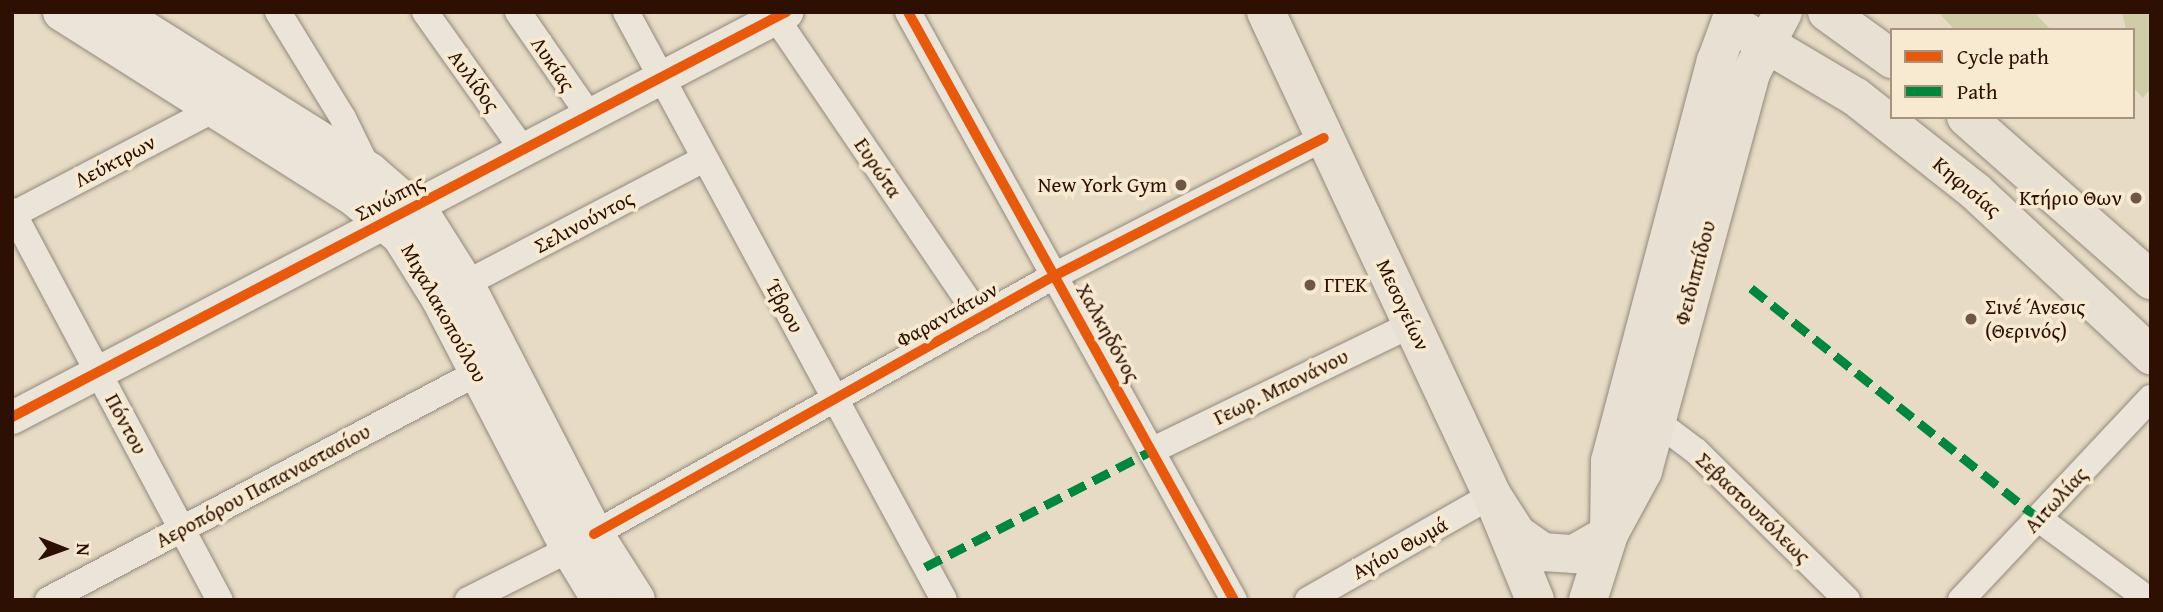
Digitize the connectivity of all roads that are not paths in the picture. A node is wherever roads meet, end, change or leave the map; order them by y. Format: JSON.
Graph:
{"nodes":[{"id":1,"x":62,"y":12,"type":"edge"},
{"id":2,"x":278,"y":12,"type":"edge"},
{"id":3,"x":425,"y":12,"type":"edge"},
{"id":4,"x":518,"y":12,"type":"edge"},
{"id":5,"x":626,"y":12,"type":"edge"},
{"id":6,"x":908,"y":12,"type":"edge"},
{"id":7,"x":1266,"y":12,"type":"edge"},
{"id":8,"x":1827,"y":12,"type":"edge"},
{"id":9,"x":781,"y":15,"type":"edge"},
{"id":10,"x":134,"y":16,"type":"edge"},
{"id":11,"x":1725,"y":16,"type":"edge"},
{"id":12,"x":1774,"y":27,"type":"edge"},
{"id":13,"x":1890,"y":58,"type":"edge"},
{"id":14,"x":660,"y":78,"type":"junction"},
{"id":15,"x":215,"y":108,"type":"junction"},
{"id":16,"x":589,"y":115,"type":"junction"},
{"id":17,"x":1968,"y":119,"type":"edge"},
{"id":18,"x":1324,"y":138,"type":"junction"},
{"id":19,"x":523,"y":150,"type":"junction"},
{"id":20,"x":702,"y":160,"type":"junction"},
{"id":21,"x":370,"y":172,"type":"junction"},
{"id":22,"x":13,"y":212,"type":"edge"},
{"id":23,"x":400,"y":214,"type":"junction"},
{"id":24,"x":1054,"y":276,"type":"junction"},
{"id":25,"x":2151,"y":280,"type":"edge"},
{"id":26,"x":465,"y":284,"type":"junction"},
{"id":27,"x":980,"y":318,"type":"junction"},
{"id":28,"x":1412,"y":324,"type":"junction"},
{"id":29,"x":2151,"y":355,"type":"edge"},
{"id":30,"x":98,"y":372,"type":"junction"},
{"id":31,"x":478,"y":372,"type":"junction"},
{"id":32,"x":2151,"y":398,"type":"edge"},
{"id":33,"x":837,"y":399,"type":"junction"},
{"id":34,"x":12,"y":417,"type":"edge"},
{"id":35,"x":1656,"y":421,"type":"junction"},
{"id":36,"x":1151,"y":451,"type":"junction"},
{"id":37,"x":1492,"y":495,"type":"junction"},
{"id":38,"x":2039,"y":519,"type":"junction"},
{"id":39,"x":182,"y":528,"type":"junction"},
{"id":40,"x":1609,"y":534,"type":"junction"},
{"id":41,"x":582,"y":541,"type":"junction"},
{"id":42,"x":1595,"y":593,"type":"edge"},
{"id":43,"x":48,"y":600,"type":"edge"},
{"id":44,"x":220,"y":600,"type":"edge"},
{"id":45,"x":468,"y":600,"type":"edge"},
{"id":46,"x":601,"y":600,"type":"edge"},
{"id":47,"x":636,"y":600,"type":"edge"},
{"id":48,"x":944,"y":600,"type":"edge"},
{"id":49,"x":1234,"y":600,"type":"edge"},
{"id":50,"x":1308,"y":600,"type":"edge"},
{"id":51,"x":1535,"y":600,"type":"edge"},
{"id":52,"x":1847,"y":600,"type":"edge"},
{"id":53,"x":1961,"y":600,"type":"edge"},
{"id":54,"x":2149,"y":600,"type":"edge"}],
"edges":[{"from":1,"to":15,"type":"main road","name":"Μιχαλακοπούλου"},
{"from":2,"to":21,"type":"street"},
{"from":3,"to":19,"type":"street","name":"Αυλίδος"},
{"from":4,"to":16,"type":"street","name":"Λυκίας"},
{"from":5,"to":14,"type":"street","name":"Έβρου"},
{"from":6,"to":24,"type":"street","name":"Χαλκηδόνος"},
{"from":7,"to":18,"type":"main road","name":"Μεσογείων"},
{"from":8,"to":13,"type":"main road"},
{"from":9,"to":14,"type":"street","name":"Σινώπης"},
{"from":9,"to":27,"type":"street","name":"Ευρώτα"},
{"from":10,"to":21,"type":"main road","name":"Μιχαλακοπούλου"},
{"from":11,"to":12,"type":"main road","name":"Κηφισίας"},
{"from":11,"to":40,"type":"main road","name":"Φειδιππίδου"},
{"from":12,"to":29,"type":"main road","name":"Κηφισίας"},
{"from":12,"to":35,"type":"main road","name":"Φειδιππίδου"},
{"from":14,"to":16,"type":"street","name":"Σινώπης"},
{"from":14,"to":20,"type":"street","name":"Έβρου"},
{"from":15,"to":22,"type":"street","name":"Λεύκτρων"},
{"from":15,"to":23,"type":"main road","name":"Μιχαλακοπούλου"},
{"from":16,"to":19,"type":"street","name":"Σινώπης"},
{"from":17,"to":25,"type":"main road"},
{"from":18,"to":24,"type":"street","name":"Φαραντάτων"},
{"from":18,"to":28,"type":"main road","name":"Μεσογείων"},
{"from":19,"to":23,"type":"street","name":"Σινώπης"},
{"from":20,"to":26,"type":"street","name":"Σελινούντος"},
{"from":20,"to":33,"type":"street","name":"Έβρου"},
{"from":21,"to":23,"type":"main road","name":"Μιχαλακοπούλου"},
{"from":22,"to":30,"type":"street","name":"Πόντου"},
{"from":23,"to":26,"type":"main road","name":"Μιχαλακοπούλου"},
{"from":23,"to":30,"type":"street","name":"Σινώπης"},
{"from":23,"to":31,"type":"main road","name":"Μιχαλακοπούλου"},
{"from":24,"to":27,"type":"street","name":"Φαραντάτων"},
{"from":24,"to":36,"type":"street","name":"Χαλκηδόνος"},
{"from":26,"to":41,"type":"main road","name":"Μιχαλακοπούλου"},
{"from":27,"to":33,"type":"street","name":"Φαραντάτων"},
{"from":28,"to":36,"type":"street","name":"Γεωρ. Μπονάνου"},
{"from":28,"to":37,"type":"main road","name":"Μεσογείων"},
{"from":30,"to":34,"type":"street","name":"Σινώπης"},
{"from":30,"to":39,"type":"street","name":"Πόντου"},
{"from":31,"to":39,"type":"street","name":"Αεροπόρου Παπαναστασίου"},
{"from":31,"to":41,"type":"main road","name":"Μιχαλακοπούλου"},
{"from":32,"to":38,"type":"street","name":"Αιτωλίας"},
{"from":33,"to":41,"type":"street","name":"Φαραντάτων"},
{"from":33,"to":48,"type":"street","name":"Έβρου"},
{"from":35,"to":40,"type":"main road","name":"Φειδιππίδου"},
{"from":35,"to":52,"type":"street","name":"Σεβαστουπόλεως"},
{"from":36,"to":49,"type":"street","name":"Χαλκηδόνος"},
{"from":37,"to":40,"type":"main road"},
{"from":37,"to":50,"type":"street","name":"Αγίου Θωμά"},
{"from":37,"to":51,"type":"main road","name":"Μεσογείων"},
{"from":38,"to":53,"type":"street","name":"Αιτωλίας"},
{"from":38,"to":54,"type":"street"},
{"from":39,"to":43,"type":"street","name":"Αεροπόρου Παπαναστασίου"},
{"from":39,"to":44,"type":"street","name":"Πόντου"},
{"from":40,"to":42,"type":"main road","name":"Φειδιππίδου"},
{"from":41,"to":45,"type":"street","name":"Φαραντάτων"},
{"from":41,"to":46,"type":"main road","name":"Μιχαλακοπούλου"},
{"from":41,"to":47,"type":"main road","name":"Μιχαλακοπούλου"}]}
